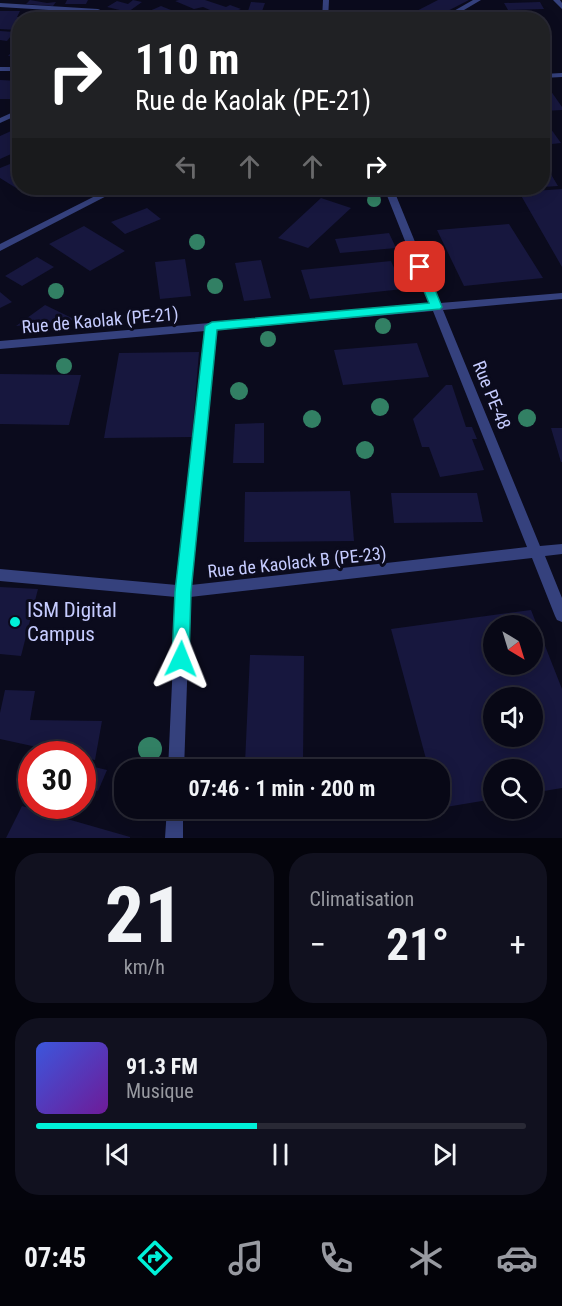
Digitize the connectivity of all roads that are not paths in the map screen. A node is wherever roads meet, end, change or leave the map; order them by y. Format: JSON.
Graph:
{"nodes":[{"id":1,"x":478,"y":0,"type":"edge"},
{"id":2,"x":556,"y":0,"type":"edge"},
{"id":3,"x":0,"y":5,"type":"edge"},
{"id":4,"x":562,"y":7,"type":"edge"},
{"id":5,"x":101,"y":12,"type":"edge"},
{"id":6,"x":456,"y":12,"type":"edge"},
{"id":7,"x":103,"y":195,"type":"edge"},
{"id":8,"x":391,"y":195,"type":"edge"},
{"id":9,"x":0,"y":248,"type":"edge"},
{"id":10,"x":562,"y":296,"type":"edge"},
{"id":11,"x":436,"y":307,"type":"junction"},
{"id":12,"x":212,"y":326,"type":"junction"},
{"id":13,"x":0,"y":345,"type":"edge"},
{"id":14,"x":562,"y":549,"type":"edge"},
{"id":15,"x":537,"y":554,"type":"junction"},
{"id":16,"x":0,"y":575,"type":"edge"},
{"id":17,"x":183,"y":592,"type":"junction"},
{"id":18,"x":562,"y":616,"type":"edge"},
{"id":19,"x":176,"y":759,"type":"edge"},
{"id":20,"x":175,"y":819,"type":"edge"},
{"id":21,"x":174,"y":838,"type":"edge"}],
"edges":[{"from":1,"to":6,"type":"street"},
{"from":2,"to":4,"type":"street"},
{"from":3,"to":5,"type":"street"},
{"from":7,"to":9,"type":"street"},
{"from":8,"to":11,"type":"street","name":"Rue PE-48"},
{"from":10,"to":11,"type":"street","name":"Rue de Kaolak (PE-21)"},
{"from":11,"to":12,"type":"street","name":"Rue de Kaolak (PE-21)"},
{"from":11,"to":15,"type":"street","name":"Rue PE-48"},
{"from":12,"to":13,"type":"street","name":"Rue de Kaolak (PE-21)"},
{"from":12,"to":17,"type":"street"},
{"from":14,"to":15,"type":"street","name":"Rue de Kaolack B (PE-23)"},
{"from":15,"to":17,"type":"street","name":"Rue de Kaolack B (PE-23)"},
{"from":15,"to":18,"type":"street","name":"Rue PE-48"},
{"from":16,"to":17,"type":"street","name":"Rue de Kaolack B (PE-23)"},
{"from":17,"to":19,"type":"street"},
{"from":20,"to":21,"type":"street"}]}
